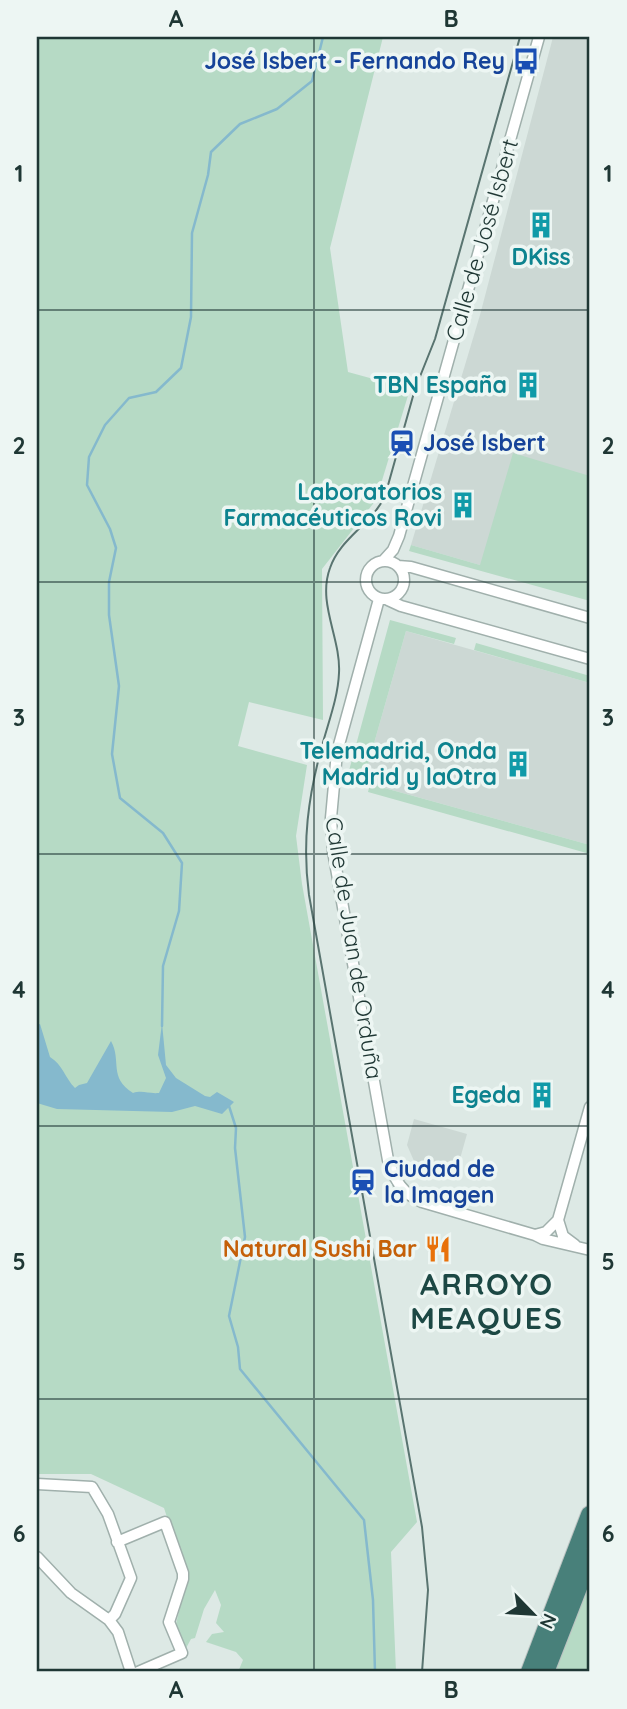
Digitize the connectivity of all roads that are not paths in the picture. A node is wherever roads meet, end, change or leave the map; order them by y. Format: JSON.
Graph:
{"nodes":[{"id":1,"x":539,"y":37,"type":"edge"},
{"id":2,"x":383,"y":561,"type":"junction"},
{"id":3,"x":398,"y":566,"type":"junction"},
{"id":4,"x":383,"y":599,"type":"junction"},
{"id":5,"x":590,"y":618,"type":"edge"},
{"id":6,"x":590,"y":659,"type":"edge"},
{"id":7,"x":590,"y":1107,"type":"edge"},
{"id":8,"x":558,"y":1220,"type":"junction"},
{"id":9,"x":535,"y":1235,"type":"junction"},
{"id":10,"x":575,"y":1245,"type":"junction"},
{"id":11,"x":590,"y":1250,"type":"edge"},
{"id":12,"x":37,"y":1484,"type":"edge"},
{"id":13,"x":590,"y":1516,"type":"edge"},
{"id":14,"x":117,"y":1542,"type":"junction"},
{"id":15,"x":37,"y":1557,"type":"edge"},
{"id":16,"x":590,"y":1557,"type":"edge"},
{"id":17,"x":109,"y":1620,"type":"junction"},
{"id":18,"x":131,"y":1672,"type":"edge"},
{"id":19,"x":138,"y":1672,"type":"edge"},
{"id":20,"x":530,"y":1672,"type":"edge"},
{"id":21,"x":545,"y":1672,"type":"edge"}],
"edges":[{"from":1,"to":2,"type":"street","name":"Calle de José Isbert"},
{"from":2,"to":3,"type":"street"},
{"from":2,"to":4,"type":"street"},
{"from":3,"to":4,"type":"street"},
{"from":3,"to":5,"type":"street"},
{"from":4,"to":6,"type":"street"},
{"from":4,"to":9,"type":"street","name":"Calle de Juan de Orduña"},
{"from":7,"to":8,"type":"street"},
{"from":8,"to":9,"type":"street"},
{"from":8,"to":10,"type":"street"},
{"from":9,"to":10,"type":"street"},
{"from":10,"to":11,"type":"street"},
{"from":12,"to":14,"type":"street"},
{"from":13,"to":20,"type":"highway"},
{"from":14,"to":17,"type":"street"},
{"from":14,"to":19,"type":"street"},
{"from":15,"to":17,"type":"street"},
{"from":16,"to":21,"type":"highway"},
{"from":17,"to":18,"type":"street"}]}
